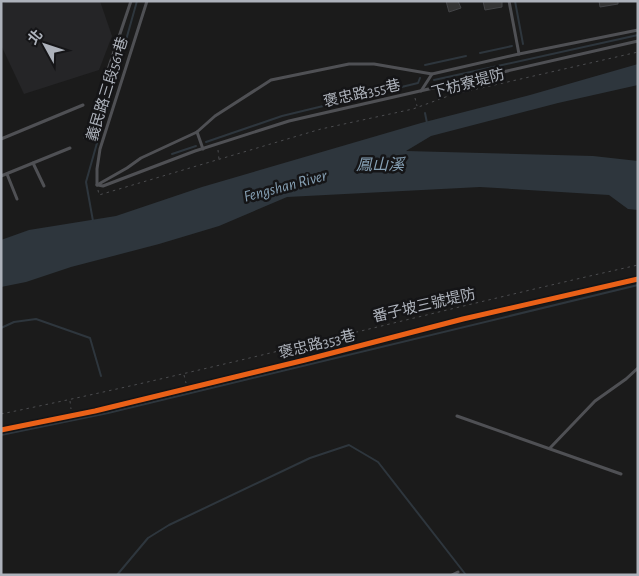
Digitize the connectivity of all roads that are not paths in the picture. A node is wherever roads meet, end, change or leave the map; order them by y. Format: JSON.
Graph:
{"nodes":[{"id":1,"x":131,"y":1,"type":"edge"},
{"id":2,"x":147,"y":1,"type":"edge"},
{"id":3,"x":509,"y":1,"type":"edge"},
{"id":4,"x":638,"y":30,"type":"edge"},
{"id":5,"x":638,"y":41,"type":"edge"},
{"id":6,"x":519,"y":54,"type":"junction"},
{"id":7,"x":432,"y":74,"type":"junction"},
{"id":8,"x":420,"y":91,"type":"junction"},
{"id":9,"x":83,"y":105,"type":"dead end"},
{"id":10,"x":197,"y":132,"type":"junction"},
{"id":11,"x":85,"y":138,"type":"dead end"},
{"id":12,"x":1,"y":139,"type":"edge"},
{"id":13,"x":70,"y":148,"type":"dead end"},
{"id":14,"x":203,"y":149,"type":"junction"},
{"id":15,"x":34,"y":163,"type":"junction"},
{"id":16,"x":7,"y":174,"type":"junction"},
{"id":17,"x":1,"y":176,"type":"edge"},
{"id":18,"x":97,"y":184,"type":"junction"},
{"id":19,"x":44,"y":186,"type":"dead end"},
{"id":20,"x":17,"y":199,"type":"dead end"},
{"id":21,"x":638,"y":280,"type":"edge"},
{"id":22,"x":638,"y":368,"type":"edge"},
{"id":23,"x":457,"y":416,"type":"dead end"},
{"id":24,"x":1,"y":430,"type":"edge"},
{"id":25,"x":550,"y":448,"type":"junction"},
{"id":26,"x":622,"y":474,"type":"dead end"},
{"id":27,"x":458,"y":572,"type":"dead end"},
{"id":28,"x":452,"y":575,"type":"edge"}],
"edges":[{"from":1,"to":11,"type":"lane","name":"義民路三段561巷"},
{"from":2,"to":18,"type":"lane","name":"義民路三段561巷"},
{"from":3,"to":6,"type":"lane"},
{"from":4,"to":6,"type":"lane"},
{"from":5,"to":8,"type":"lane","name":"褒忠路355巷"},
{"from":6,"to":7,"type":"lane"},
{"from":7,"to":8,"type":"lane"},
{"from":7,"to":10,"type":"lane"},
{"from":8,"to":14,"type":"lane","name":"褒忠路355巷"},
{"from":9,"to":12,"type":"lane"},
{"from":10,"to":14,"type":"lane"},
{"from":10,"to":18,"type":"lane"},
{"from":13,"to":15,"type":"lane"},
{"from":14,"to":18,"type":"lane","name":"褒忠路355巷"},
{"from":15,"to":16,"type":"lane"},
{"from":15,"to":19,"type":"lane"},
{"from":16,"to":17,"type":"lane"},
{"from":16,"to":20,"type":"lane"},
{"from":21,"to":24,"type":"street","name":"褒忠路353巷"},
{"from":22,"to":25,"type":"lane"},
{"from":23,"to":25,"type":"lane"},
{"from":25,"to":26,"type":"lane"},
{"from":27,"to":28,"type":"lane"}]}
